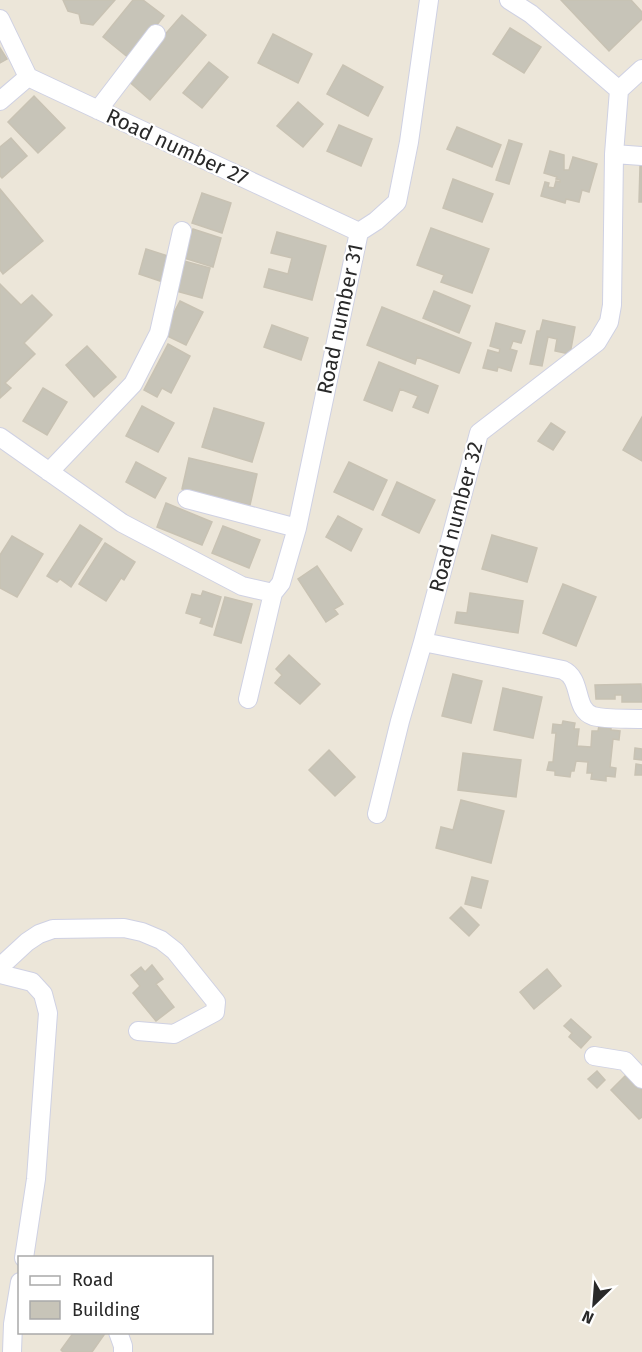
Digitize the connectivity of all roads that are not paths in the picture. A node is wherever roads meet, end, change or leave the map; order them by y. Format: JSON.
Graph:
{"nodes":[{"id":1,"x":429,"y":0,"type":"edge"},
{"id":2,"x":509,"y":0,"type":"edge"},
{"id":3,"x":0,"y":20,"type":"edge"},
{"id":4,"x":156,"y":34,"type":"dead end"},
{"id":5,"x":642,"y":69,"type":"edge"},
{"id":6,"x":28,"y":77,"type":"junction"},
{"id":7,"x":619,"y":90,"type":"junction"},
{"id":8,"x":0,"y":101,"type":"edge"},
{"id":9,"x":98,"y":110,"type":"junction"},
{"id":10,"x":614,"y":154,"type":"junction"},
{"id":11,"x":642,"y":156,"type":"edge"},
{"id":12,"x":182,"y":231,"type":"dead end"},
{"id":13,"x":359,"y":232,"type":"junction"},
{"id":14,"x":0,"y":437,"type":"edge"},
{"id":15,"x":48,"y":472,"type":"junction"},
{"id":16,"x":187,"y":499,"type":"dead end"},
{"id":17,"x":297,"y":528,"type":"junction"},
{"id":18,"x":277,"y":588,"type":"junction"},
{"id":19,"x":423,"y":642,"type":"junction"},
{"id":20,"x":248,"y":699,"type":"dead end"},
{"id":21,"x":642,"y":718,"type":"edge"},
{"id":22,"x":377,"y":814,"type":"dead end"},
{"id":23,"x":0,"y":967,"type":"edge"},
{"id":24,"x":0,"y":974,"type":"edge"},
{"id":25,"x":138,"y":1031,"type":"dead end"},
{"id":26,"x":594,"y":1056,"type":"dead end"},
{"id":27,"x":642,"y":1079,"type":"edge"},
{"id":28,"x":24,"y":1256,"type":"edge"},
{"id":29,"x":18,"y":1294,"type":"edge"},
{"id":30,"x":119,"y":1334,"type":"edge"},
{"id":31,"x":12,"y":1352,"type":"edge"},
{"id":32,"x":123,"y":1352,"type":"edge"}],
"edges":[{"from":1,"to":13,"type":"street","name":"Road number 31"},
{"from":2,"to":7,"type":"street"},
{"from":3,"to":6,"type":"street"},
{"from":4,"to":9,"type":"street"},
{"from":5,"to":7,"type":"street"},
{"from":6,"to":8,"type":"street"},
{"from":6,"to":9,"type":"street","name":"Road number 27"},
{"from":7,"to":10,"type":"street","name":"Road number 32"},
{"from":9,"to":13,"type":"street","name":"Road number 27"},
{"from":10,"to":11,"type":"street"},
{"from":10,"to":19,"type":"street","name":"Road number 32"},
{"from":12,"to":15,"type":"street"},
{"from":13,"to":17,"type":"street","name":"Road number 31"},
{"from":14,"to":15,"type":"street"},
{"from":15,"to":18,"type":"street"},
{"from":16,"to":17,"type":"street"},
{"from":17,"to":18,"type":"street","name":"Road number 31"},
{"from":18,"to":20,"type":"street","name":"Road number 31"},
{"from":19,"to":21,"type":"street"},
{"from":19,"to":22,"type":"street","name":"Road number 32"},
{"from":23,"to":25,"type":"street"},
{"from":24,"to":28,"type":"street"},
{"from":26,"to":27,"type":"street"},
{"from":29,"to":31,"type":"street"},
{"from":30,"to":32,"type":"street"}]}
